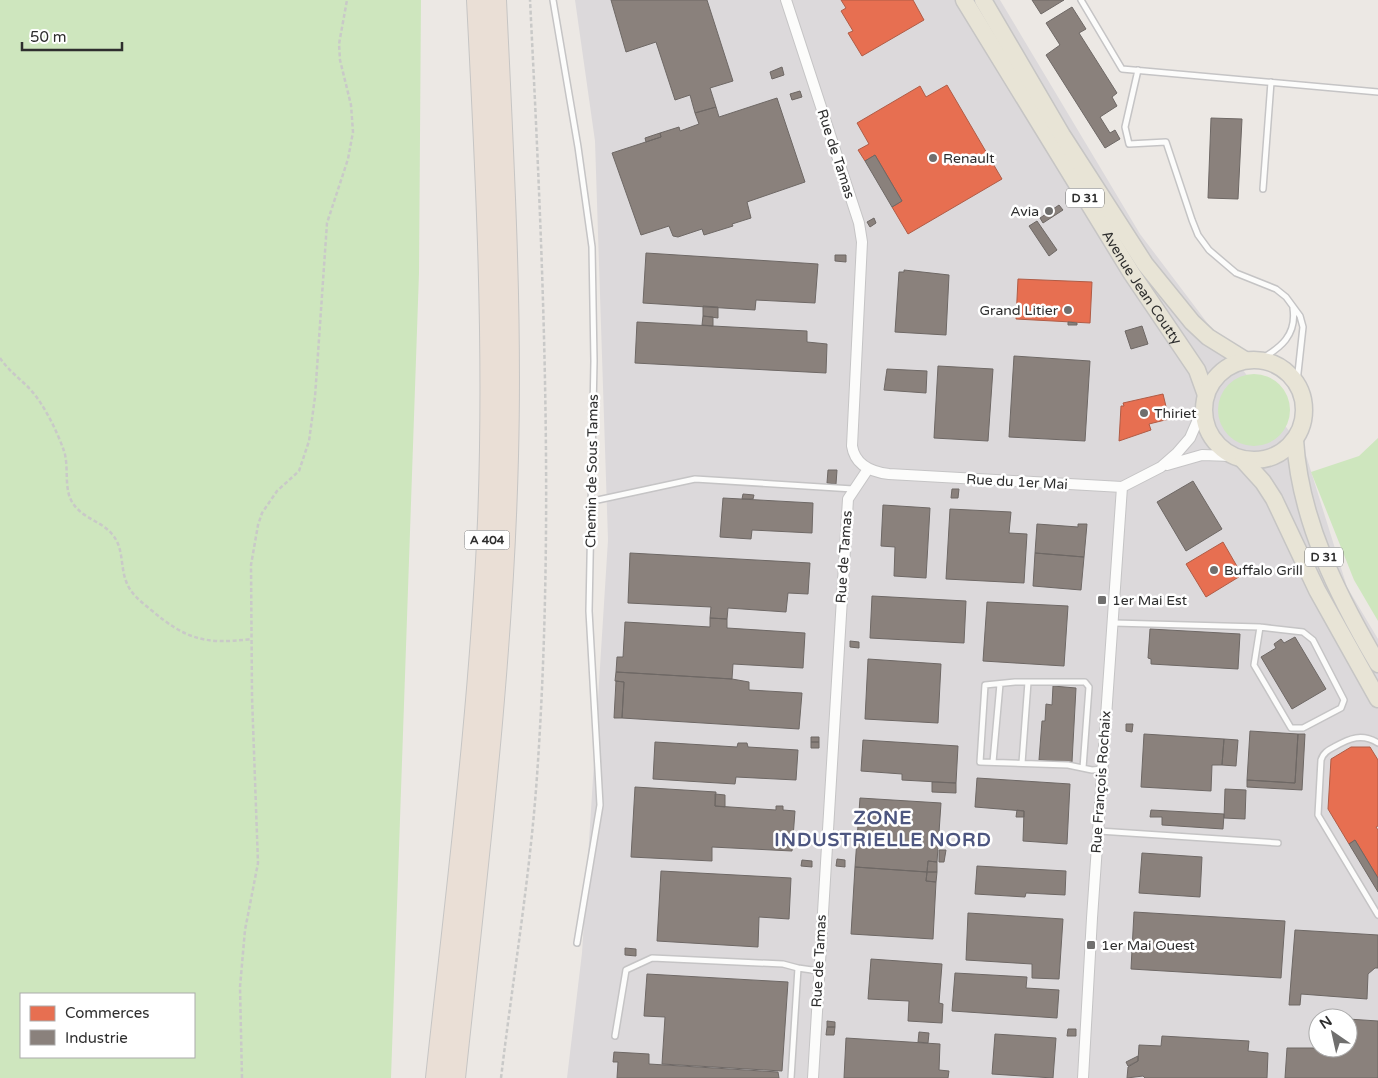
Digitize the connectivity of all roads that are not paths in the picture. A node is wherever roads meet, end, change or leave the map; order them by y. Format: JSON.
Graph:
{"nodes":[{"id":1,"x":477,"y":0,"type":"edge"},
{"id":2,"x":496,"y":0,"type":"edge"},
{"id":3,"x":553,"y":0,"type":"edge"},
{"id":4,"x":786,"y":0,"type":"edge"},
{"id":5,"x":964,"y":0,"type":"edge"},
{"id":6,"x":983,"y":0,"type":"edge"},
{"id":7,"x":1081,"y":0,"type":"edge"},
{"id":8,"x":1138,"y":70,"type":"junction"},
{"id":9,"x":1271,"y":82,"type":"junction"},
{"id":10,"x":1378,"y":92,"type":"edge"},
{"id":11,"x":1263,"y":189,"type":"dead end"},
{"id":12,"x":1293,"y":305,"type":"junction"},
{"id":13,"x":1252,"y":360,"type":"junction"},
{"id":14,"x":1297,"y":382,"type":"junction"},
{"id":15,"x":1205,"y":402,"type":"junction"},
{"id":16,"x":1295,"y":440,"type":"junction"},
{"id":17,"x":1238,"y":458,"type":"junction"},
{"id":18,"x":1161,"y":467,"type":"junction"},
{"id":19,"x":868,"y":470,"type":"junction"},
{"id":20,"x":1122,"y":487,"type":"junction"},
{"id":21,"x":853,"y":489,"type":"junction"},
{"id":22,"x":592,"y":501,"type":"junction"},
{"id":23,"x":1114,"y":623,"type":"junction"},
{"id":24,"x":1260,"y":627,"type":"junction"},
{"id":25,"x":1378,"y":664,"type":"edge"},
{"id":26,"x":1028,"y":682,"type":"junction"},
{"id":27,"x":1000,"y":684,"type":"junction"},
{"id":28,"x":1378,"y":699,"type":"edge"},
{"id":29,"x":1378,"y":743,"type":"edge"},
{"id":30,"x":993,"y":762,"type":"junction"},
{"id":31,"x":1022,"y":763,"type":"junction"},
{"id":32,"x":1083,"y":768,"type":"junction"},
{"id":33,"x":1102,"y":769,"type":"junction"},
{"id":34,"x":1098,"y":831,"type":"junction"},
{"id":35,"x":1278,"y":843,"type":"dead end"},
{"id":36,"x":1378,"y":915,"type":"edge"},
{"id":37,"x":577,"y":943,"type":"dead end"},
{"id":38,"x":798,"y":968,"type":"junction"},
{"id":39,"x":819,"y":971,"type":"junction"},
{"id":40,"x":615,"y":1036,"type":"dead end"},
{"id":41,"x":436,"y":1078,"type":"edge"},
{"id":42,"x":455,"y":1078,"type":"edge"},
{"id":43,"x":791,"y":1078,"type":"edge"},
{"id":44,"x":812,"y":1078,"type":"edge"},
{"id":45,"x":1083,"y":1078,"type":"edge"}],
"edges":[{"from":1,"to":41,"type":"highway","number":"A 404"},
{"from":2,"to":42,"type":"highway","number":"A 404"},
{"from":3,"to":22,"type":"lane","name":"Chemin de Sous Tamas"},
{"from":4,"to":19,"type":"street","name":"Rue de Tamas"},
{"from":5,"to":15,"type":"main road","name":"Avenue Jean Coutty","number":"D 31"},
{"from":6,"to":13,"type":"main road","name":"Avenue Jean Coutty","number":"D 31"},
{"from":7,"to":8,"type":"lane"},
{"from":8,"to":9,"type":"lane"},
{"from":8,"to":12,"type":"lane"},
{"from":9,"to":10,"type":"lane"},
{"from":9,"to":11,"type":"lane"},
{"from":12,"to":13,"type":"lane"},
{"from":12,"to":14,"type":"lane"},
{"from":13,"to":14,"type":"main road"},
{"from":13,"to":15,"type":"main road"},
{"from":14,"to":16,"type":"main road"},
{"from":15,"to":17,"type":"main road"},
{"from":15,"to":18,"type":"street"},
{"from":16,"to":17,"type":"main road"},
{"from":16,"to":25,"type":"main road","number":"D 31"},
{"from":17,"to":18,"type":"street"},
{"from":17,"to":28,"type":"main road","number":"D 31"},
{"from":18,"to":20,"type":"street"},
{"from":19,"to":20,"type":"street","name":"Rue du 1er Mai"},
{"from":19,"to":21,"type":"street","name":"Rue de Tamas"},
{"from":20,"to":23,"type":"street","name":"Rue François Rochaix"},
{"from":21,"to":22,"type":"lane"},
{"from":21,"to":39,"type":"street","name":"Rue de Tamas"},
{"from":22,"to":37,"type":"lane","name":"Chemin de Sous Tamas"},
{"from":23,"to":24,"type":"lane"},
{"from":23,"to":33,"type":"street","name":"Rue François Rochaix"},
{"from":24,"to":24,"type":"lane"},
{"from":26,"to":27,"type":"lane"},
{"from":26,"to":31,"type":"lane"},
{"from":26,"to":32,"type":"lane"},
{"from":27,"to":30,"type":"lane"},
{"from":27,"to":30,"type":"lane"},
{"from":29,"to":36,"type":"lane"},
{"from":30,"to":31,"type":"lane"},
{"from":31,"to":32,"type":"lane"},
{"from":32,"to":33,"type":"lane"},
{"from":33,"to":34,"type":"street","name":"Rue François Rochaix"},
{"from":34,"to":35,"type":"lane"},
{"from":34,"to":45,"type":"street","name":"Rue François Rochaix"},
{"from":38,"to":39,"type":"lane"},
{"from":38,"to":40,"type":"lane"},
{"from":38,"to":43,"type":"lane"},
{"from":39,"to":44,"type":"street","name":"Rue de Tamas"}]}
